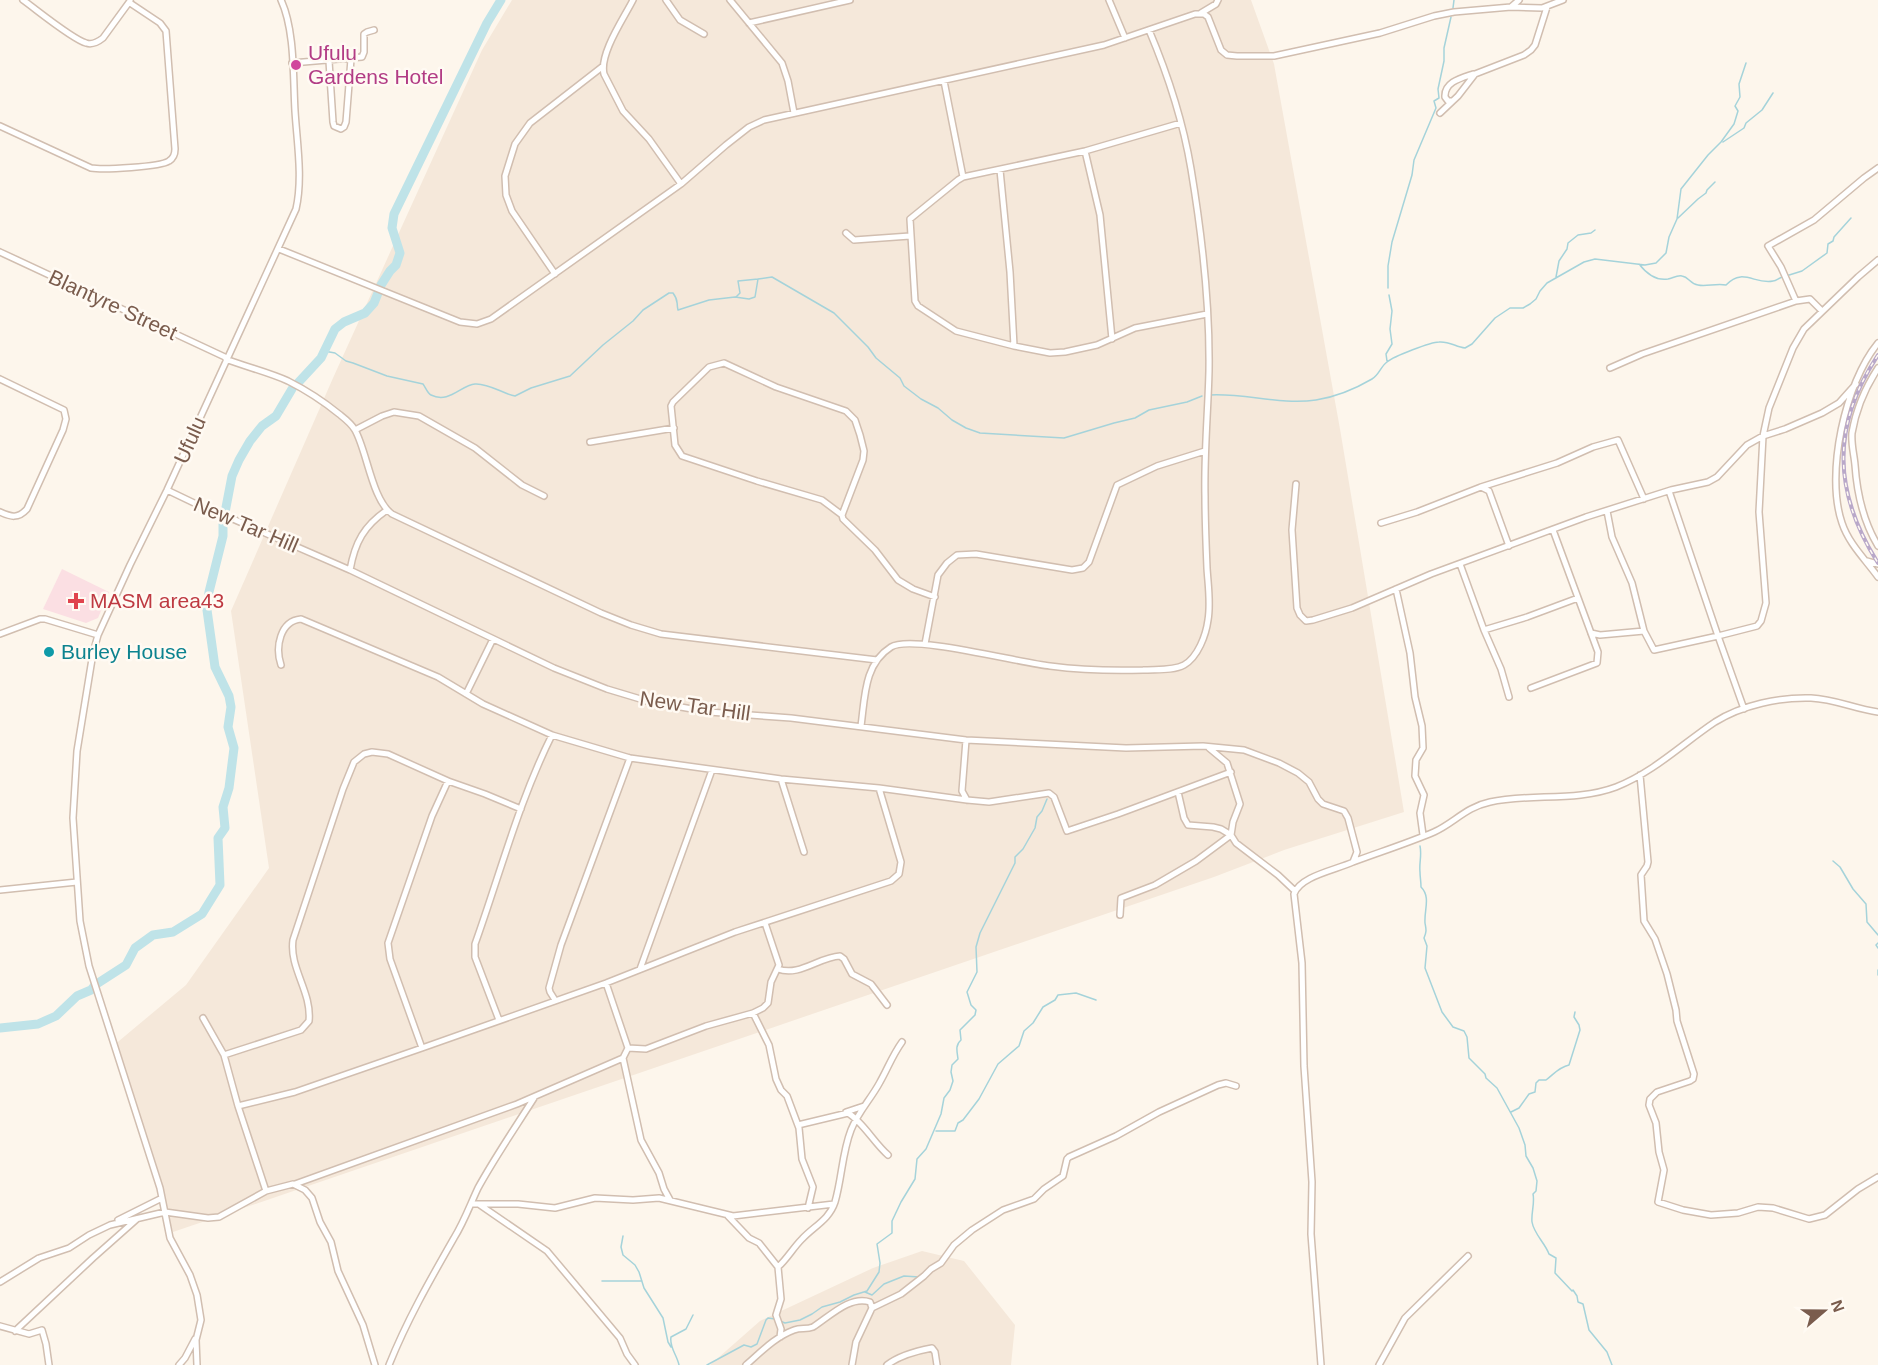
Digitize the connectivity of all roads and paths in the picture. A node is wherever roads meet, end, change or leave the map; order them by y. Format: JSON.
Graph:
{"nodes":[{"id":1,"x":23,"y":0,"type":"edge"},
{"id":2,"x":281,"y":0,"type":"edge"},
{"id":3,"x":633,"y":0,"type":"edge"},
{"id":4,"x":666,"y":0,"type":"edge"},
{"id":5,"x":730,"y":0,"type":"edge"},
{"id":6,"x":850,"y":0,"type":"edge"},
{"id":7,"x":1110,"y":0,"type":"edge"},
{"id":8,"x":1218,"y":0,"type":"edge"},
{"id":9,"x":1519,"y":0,"type":"edge"},
{"id":10,"x":1563,"y":0,"type":"edge"},
{"id":11,"x":130,"y":1,"type":"edge"},
{"id":12,"x":1510,"y":6,"type":"junction"},
{"id":13,"x":1547,"y":7,"type":"junction"},
{"id":14,"x":1200,"y":14,"type":"junction"},
{"id":15,"x":749,"y":23,"type":"junction"},
{"id":16,"x":374,"y":30,"type":"dead end"},
{"id":17,"x":1149,"y":30,"type":"junction"},
{"id":18,"x":704,"y":34,"type":"dead end"},
{"id":19,"x":1125,"y":38,"type":"junction"},
{"id":20,"x":351,"y":59,"type":"junction"},
{"id":21,"x":329,"y":61,"type":"junction"},
{"id":22,"x":292,"y":63,"type":"junction"},
{"id":23,"x":602,"y":68,"type":"junction"},
{"id":24,"x":1475,"y":74,"type":"junction"},
{"id":25,"x":944,"y":81,"type":"junction"},
{"id":26,"x":1452,"y":101,"type":"junction"},
{"id":27,"x":794,"y":113,"type":"junction"},
{"id":28,"x":1440,"y":113,"type":"dead end"},
{"id":29,"x":1181,"y":123,"type":"junction"},
{"id":30,"x":0,"y":126,"type":"edge"},
{"id":31,"x":1085,"y":151,"type":"junction"},
{"id":32,"x":1878,"y":168,"type":"edge"},
{"id":33,"x":1000,"y":170,"type":"junction"},
{"id":34,"x":963,"y":177,"type":"junction"},
{"id":35,"x":681,"y":184,"type":"junction"},
{"id":36,"x":846,"y":233,"type":"dead end"},
{"id":37,"x":910,"y":236,"type":"junction"},
{"id":38,"x":279,"y":249,"type":"junction"},
{"id":39,"x":0,"y":252,"type":"edge"},
{"id":40,"x":1878,"y":260,"type":"edge"},
{"id":41,"x":555,"y":274,"type":"junction"},
{"id":42,"x":1796,"y":301,"type":"junction"},
{"id":43,"x":1822,"y":310,"type":"junction"},
{"id":44,"x":1207,"y":314,"type":"junction"},
{"id":45,"x":1112,"y":339,"type":"junction"},
{"id":46,"x":1878,"y":343,"type":"edge"},
{"id":47,"x":1014,"y":346,"type":"junction"},
{"id":48,"x":226,"y":358,"type":"junction"},
{"id":49,"x":1610,"y":368,"type":"dead end"},
{"id":50,"x":1878,"y":368,"type":"edge"},
{"id":51,"x":0,"y":379,"type":"edge"},
{"id":52,"x":1856,"y":384,"type":"junction"},
{"id":53,"x":674,"y":428,"type":"junction"},
{"id":54,"x":355,"y":430,"type":"junction"},
{"id":55,"x":1763,"y":436,"type":"junction"},
{"id":56,"x":590,"y":442,"type":"dead end"},
{"id":57,"x":1205,"y":451,"type":"junction"},
{"id":58,"x":1296,"y":484,"type":"dead end"},
{"id":59,"x":1481,"y":487,"type":"junction"},
{"id":60,"x":167,"y":490,"type":"junction"},
{"id":61,"x":1669,"y":491,"type":"junction"},
{"id":62,"x":544,"y":496,"type":"dead end"},
{"id":63,"x":1644,"y":499,"type":"junction"},
{"id":64,"x":387,"y":510,"type":"junction"},
{"id":65,"x":1607,"y":511,"type":"junction"},
{"id":66,"x":0,"y":512,"type":"edge"},
{"id":67,"x":842,"y":515,"type":"junction"},
{"id":68,"x":1381,"y":523,"type":"dead end"},
{"id":69,"x":1553,"y":530,"type":"junction"},
{"id":70,"x":1509,"y":546,"type":"junction"},
{"id":71,"x":1878,"y":546,"type":"edge"},
{"id":72,"x":1866,"y":560,"type":"junction"},
{"id":73,"x":1460,"y":564,"type":"junction"},
{"id":74,"x":1878,"y":564,"type":"edge"},
{"id":75,"x":350,"y":570,"type":"junction"},
{"id":76,"x":1878,"y":577,"type":"edge"},
{"id":77,"x":1396,"y":590,"type":"junction"},
{"id":78,"x":935,"y":597,"type":"junction"},
{"id":79,"x":1578,"y":598,"type":"junction"},
{"id":80,"x":1484,"y":630,"type":"junction"},
{"id":81,"x":1644,"y":631,"type":"junction"},
{"id":82,"x":1591,"y":633,"type":"junction"},
{"id":83,"x":0,"y":634,"type":"edge"},
{"id":84,"x":98,"y":635,"type":"junction"},
{"id":85,"x":1718,"y":636,"type":"junction"},
{"id":86,"x":493,"y":639,"type":"junction"},
{"id":87,"x":925,"y":644,"type":"junction"},
{"id":88,"x":877,"y":660,"type":"junction"},
{"id":89,"x":281,"y":665,"type":"dead end"},
{"id":90,"x":1532,"y":688,"type":"dead end"},
{"id":91,"x":466,"y":694,"type":"junction"},
{"id":92,"x":1509,"y":697,"type":"dead end"},
{"id":93,"x":1744,"y":709,"type":"junction"},
{"id":94,"x":1878,"y":712,"type":"edge"},
{"id":95,"x":861,"y":726,"type":"junction"},
{"id":96,"x":552,"y":735,"type":"junction"},
{"id":97,"x":966,"y":740,"type":"junction"},
{"id":98,"x":1207,"y":747,"type":"junction"},
{"id":99,"x":630,"y":758,"type":"junction"},
{"id":100,"x":712,"y":770,"type":"junction"},
{"id":101,"x":1231,"y":772,"type":"junction"},
{"id":102,"x":1640,"y":775,"type":"junction"},
{"id":103,"x":781,"y":779,"type":"junction"},
{"id":104,"x":447,"y":781,"type":"junction"},
{"id":105,"x":879,"y":788,"type":"junction"},
{"id":106,"x":1178,"y":792,"type":"junction"},
{"id":107,"x":967,"y":800,"type":"junction"},
{"id":108,"x":521,"y":809,"type":"junction"},
{"id":109,"x":1231,"y":835,"type":"junction"},
{"id":110,"x":1424,"y":835,"type":"junction"},
{"id":111,"x":804,"y":852,"type":"dead end"},
{"id":112,"x":1353,"y":862,"type":"junction"},
{"id":113,"x":76,"y":882,"type":"junction"},
{"id":114,"x":0,"y":890,"type":"edge"},
{"id":115,"x":1295,"y":891,"type":"junction"},
{"id":116,"x":1120,"y":915,"type":"dead end"},
{"id":117,"x":765,"y":923,"type":"junction"},
{"id":118,"x":640,"y":969,"type":"junction"},
{"id":119,"x":778,"y":969,"type":"junction"},
{"id":120,"x":606,"y":983,"type":"junction"},
{"id":121,"x":555,"y":1000,"type":"junction"},
{"id":122,"x":886,"y":1005,"type":"dead end"},
{"id":123,"x":753,"y":1013,"type":"junction"},
{"id":124,"x":203,"y":1018,"type":"dead end"},
{"id":125,"x":499,"y":1020,"type":"junction"},
{"id":126,"x":902,"y":1042,"type":"dead end"},
{"id":127,"x":422,"y":1048,"type":"junction"},
{"id":128,"x":628,"y":1048,"type":"junction"},
{"id":129,"x":224,"y":1055,"type":"junction"},
{"id":130,"x":623,"y":1058,"type":"junction"},
{"id":131,"x":1236,"y":1086,"type":"dead end"},
{"id":132,"x":535,"y":1097,"type":"junction"},
{"id":133,"x":238,"y":1106,"type":"junction"},
{"id":134,"x":864,"y":1106,"type":"junction"},
{"id":135,"x":843,"y":1113,"type":"junction"},
{"id":136,"x":856,"y":1120,"type":"junction"},
{"id":137,"x":798,"y":1125,"type":"junction"},
{"id":138,"x":888,"y":1155,"type":"dead end"},
{"id":139,"x":1878,"y":1177,"type":"edge"},
{"id":140,"x":293,"y":1184,"type":"junction"},
{"id":141,"x":266,"y":1191,"type":"junction"},
{"id":142,"x":162,"y":1198,"type":"junction"},
{"id":143,"x":670,"y":1200,"type":"junction"},
{"id":144,"x":471,"y":1204,"type":"junction"},
{"id":145,"x":479,"y":1204,"type":"junction"},
{"id":146,"x":834,"y":1204,"type":"junction"},
{"id":147,"x":808,"y":1208,"type":"junction"},
{"id":148,"x":165,"y":1212,"type":"junction"},
{"id":149,"x":728,"y":1216,"type":"junction"},
{"id":150,"x":139,"y":1218,"type":"junction"},
{"id":151,"x":105,"y":1227,"type":"junction"},
{"id":152,"x":1468,"y":1256,"type":"dead end"},
{"id":153,"x":777,"y":1267,"type":"junction"},
{"id":154,"x":0,"y":1282,"type":"edge"},
{"id":155,"x":872,"y":1308,"type":"junction"},
{"id":156,"x":0,"y":1326,"type":"edge"},
{"id":157,"x":15,"y":1331,"type":"junction"},
{"id":158,"x":197,"y":1335,"type":"junction"},
{"id":159,"x":780,"y":1337,"type":"junction"},
{"id":160,"x":48,"y":1365,"type":"edge"},
{"id":161,"x":179,"y":1365,"type":"edge"},
{"id":162,"x":197,"y":1365,"type":"edge"},
{"id":163,"x":375,"y":1365,"type":"edge"},
{"id":164,"x":389,"y":1365,"type":"edge"},
{"id":165,"x":635,"y":1365,"type":"edge"},
{"id":166,"x":746,"y":1365,"type":"edge"},
{"id":167,"x":852,"y":1365,"type":"edge"},
{"id":168,"x":886,"y":1365,"type":"edge"},
{"id":169,"x":937,"y":1365,"type":"edge"},
{"id":170,"x":1321,"y":1365,"type":"edge"},
{"id":171,"x":1379,"y":1365,"type":"edge"}],
"edges":[{"from":1,"to":11,"type":"street"},
{"from":2,"to":22,"type":"street","name":"Ufulu"},
{"from":3,"to":23,"type":"street"},
{"from":4,"to":18,"type":"street"},
{"from":5,"to":15,"type":"street"},
{"from":6,"to":15,"type":"street"},
{"from":7,"to":19,"type":"street"},
{"from":8,"to":14,"type":"street"},
{"from":9,"to":12,"type":"street"},
{"from":10,"to":13,"type":"street"},
{"from":11,"to":30,"type":"street"},
{"from":12,"to":13,"type":"street"},
{"from":12,"to":14,"type":"street"},
{"from":13,"to":24,"type":"street"},
{"from":14,"to":17,"type":"street"},
{"from":15,"to":27,"type":"street"},
{"from":16,"to":20,"type":"street"},
{"from":17,"to":19,"type":"street"},
{"from":17,"to":29,"type":"street"},
{"from":19,"to":25,"type":"street"},
{"from":20,"to":21,"type":"street"},
{"from":20,"to":21,"type":"street"},
{"from":21,"to":22,"type":"street"},
{"from":22,"to":38,"type":"street","name":"Ufulu"},
{"from":23,"to":35,"type":"street"},
{"from":23,"to":41,"type":"street"},
{"from":24,"to":26,"type":"street"},
{"from":24,"to":26,"type":"street"},
{"from":25,"to":27,"type":"street"},
{"from":25,"to":34,"type":"street"},
{"from":26,"to":28,"type":"street"},
{"from":27,"to":35,"type":"street"},
{"from":29,"to":31,"type":"street"},
{"from":29,"to":44,"type":"street"},
{"from":31,"to":33,"type":"street"},
{"from":31,"to":45,"type":"street"},
{"from":32,"to":42,"type":"street"},
{"from":33,"to":34,"type":"street"},
{"from":33,"to":47,"type":"street"},
{"from":34,"to":37,"type":"street"},
{"from":35,"to":41,"type":"street"},
{"from":36,"to":37,"type":"street"},
{"from":37,"to":47,"type":"street"},
{"from":38,"to":41,"type":"street"},
{"from":38,"to":48,"type":"street","name":"Ufulu"},
{"from":39,"to":48,"type":"street","name":"Blantyre Street"},
{"from":40,"to":43,"type":"street"},
{"from":42,"to":43,"type":"street"},
{"from":42,"to":49,"type":"street"},
{"from":43,"to":55,"type":"street"},
{"from":44,"to":45,"type":"street"},
{"from":44,"to":57,"type":"street"},
{"from":45,"to":47,"type":"street"},
{"from":46,"to":52,"type":"street"},
{"from":48,"to":54,"type":"street","name":"Blantyre Street"},
{"from":48,"to":60,"type":"street","name":"Ufulu"},
{"from":50,"to":71,"type":"street"},
{"from":51,"to":66,"type":"street"},
{"from":52,"to":55,"type":"street"},
{"from":52,"to":72,"type":"street"},
{"from":53,"to":56,"type":"street"},
{"from":53,"to":67,"type":"street"},
{"from":53,"to":67,"type":"street"},
{"from":54,"to":62,"type":"street"},
{"from":54,"to":64,"type":"street"},
{"from":55,"to":61,"type":"street"},
{"from":55,"to":85,"type":"street"},
{"from":57,"to":78,"type":"street"},
{"from":57,"to":87,"type":"street"},
{"from":58,"to":77,"type":"street"},
{"from":59,"to":63,"type":"street"},
{"from":59,"to":68,"type":"street"},
{"from":59,"to":70,"type":"street"},
{"from":60,"to":75,"type":"street","name":"New Tar Hill"},
{"from":60,"to":84,"type":"street","name":"Ufulu"},
{"from":61,"to":63,"type":"street"},
{"from":61,"to":85,"type":"street"},
{"from":63,"to":65,"type":"street"},
{"from":64,"to":75,"type":"street"},
{"from":64,"to":88,"type":"street"},
{"from":65,"to":69,"type":"street"},
{"from":65,"to":81,"type":"street"},
{"from":67,"to":78,"type":"street"},
{"from":69,"to":70,"type":"street"},
{"from":69,"to":79,"type":"street"},
{"from":70,"to":73,"type":"street"},
{"from":72,"to":74,"type":"street"},
{"from":72,"to":76,"type":"street"},
{"from":73,"to":77,"type":"street"},
{"from":73,"to":80,"type":"street"},
{"from":75,"to":86,"type":"street","name":"New Tar Hill"},
{"from":77,"to":110,"type":"street"},
{"from":78,"to":87,"type":"street"},
{"from":79,"to":80,"type":"street"},
{"from":79,"to":82,"type":"street"},
{"from":80,"to":92,"type":"street"},
{"from":81,"to":82,"type":"street"},
{"from":81,"to":85,"type":"street"},
{"from":82,"to":90,"type":"street"},
{"from":83,"to":84,"type":"street"},
{"from":84,"to":113,"type":"street","name":"Ufulu"},
{"from":85,"to":93,"type":"street"},
{"from":86,"to":91,"type":"street"},
{"from":86,"to":95,"type":"street","name":"New Tar Hill"},
{"from":87,"to":88,"type":"street"},
{"from":88,"to":95,"type":"street"},
{"from":89,"to":91,"type":"street"},
{"from":91,"to":96,"type":"street"},
{"from":93,"to":94,"type":"street"},
{"from":93,"to":102,"type":"street"},
{"from":95,"to":97,"type":"street","name":"New Tar Hill"},
{"from":96,"to":99,"type":"street"},
{"from":96,"to":108,"type":"street"},
{"from":97,"to":98,"type":"street","name":"New Tar Hill"},
{"from":97,"to":107,"type":"street"},
{"from":98,"to":101,"type":"street"},
{"from":98,"to":112,"type":"street","name":"New Tar Hill"},
{"from":99,"to":100,"type":"street"},
{"from":99,"to":121,"type":"street"},
{"from":100,"to":103,"type":"street"},
{"from":100,"to":118,"type":"street"},
{"from":101,"to":106,"type":"street"},
{"from":101,"to":109,"type":"street"},
{"from":102,"to":110,"type":"street"},
{"from":102,"to":139,"type":"street"},
{"from":103,"to":105,"type":"street"},
{"from":103,"to":111,"type":"street"},
{"from":104,"to":108,"type":"street"},
{"from":104,"to":127,"type":"street"},
{"from":104,"to":129,"type":"street"},
{"from":105,"to":107,"type":"street"},
{"from":105,"to":117,"type":"street"},
{"from":106,"to":107,"type":"street"},
{"from":106,"to":109,"type":"street"},
{"from":108,"to":125,"type":"street"},
{"from":109,"to":115,"type":"street"},
{"from":109,"to":116,"type":"street"},
{"from":110,"to":112,"type":"street"},
{"from":112,"to":115,"type":"street"},
{"from":113,"to":114,"type":"street"},
{"from":113,"to":142,"type":"street","name":"Ufulu"},
{"from":115,"to":170,"type":"street"},
{"from":117,"to":118,"type":"street"},
{"from":117,"to":119,"type":"street"},
{"from":118,"to":120,"type":"street"},
{"from":119,"to":122,"type":"street"},
{"from":119,"to":123,"type":"street"},
{"from":120,"to":121,"type":"street"},
{"from":120,"to":128,"type":"street"},
{"from":121,"to":125,"type":"street"},
{"from":123,"to":128,"type":"street"},
{"from":123,"to":137,"type":"street"},
{"from":124,"to":129,"type":"street"},
{"from":125,"to":127,"type":"street"},
{"from":126,"to":134,"type":"street"},
{"from":127,"to":133,"type":"street"},
{"from":128,"to":130,"type":"street"},
{"from":129,"to":133,"type":"street"},
{"from":130,"to":132,"type":"street"},
{"from":130,"to":143,"type":"street"},
{"from":131,"to":155,"type":"street"},
{"from":132,"to":140,"type":"street"},
{"from":132,"to":144,"type":"street"},
{"from":133,"to":141,"type":"street"},
{"from":134,"to":135,"type":"street"},
{"from":134,"to":136,"type":"street"},
{"from":135,"to":136,"type":"street"},
{"from":135,"to":137,"type":"street"},
{"from":136,"to":138,"type":"street"},
{"from":136,"to":146,"type":"street"},
{"from":137,"to":147,"type":"street"},
{"from":140,"to":141,"type":"street"},
{"from":140,"to":163,"type":"street"},
{"from":141,"to":148,"type":"street"},
{"from":142,"to":148,"type":"street","name":"Ufulu"},
{"from":142,"to":151,"type":"street"},
{"from":143,"to":145,"type":"street"},
{"from":143,"to":149,"type":"street"},
{"from":144,"to":145,"type":"street"},
{"from":144,"to":164,"type":"street"},
{"from":145,"to":165,"type":"street"},
{"from":146,"to":147,"type":"street"},
{"from":146,"to":153,"type":"street"},
{"from":147,"to":149,"type":"street"},
{"from":148,"to":150,"type":"street"},
{"from":148,"to":158,"type":"street","name":"Ufulu"},
{"from":149,"to":153,"type":"street"},
{"from":150,"to":151,"type":"street"},
{"from":150,"to":157,"type":"street"},
{"from":151,"to":154,"type":"street"},
{"from":152,"to":171,"type":"street"},
{"from":153,"to":159,"type":"street"},
{"from":155,"to":159,"type":"street"},
{"from":155,"to":167,"type":"street"},
{"from":156,"to":157,"type":"street"},
{"from":157,"to":160,"type":"street"},
{"from":158,"to":161,"type":"street"},
{"from":158,"to":162,"type":"street","name":"Ufulu"},
{"from":159,"to":166,"type":"street"},
{"from":168,"to":169,"type":"street"}]}
